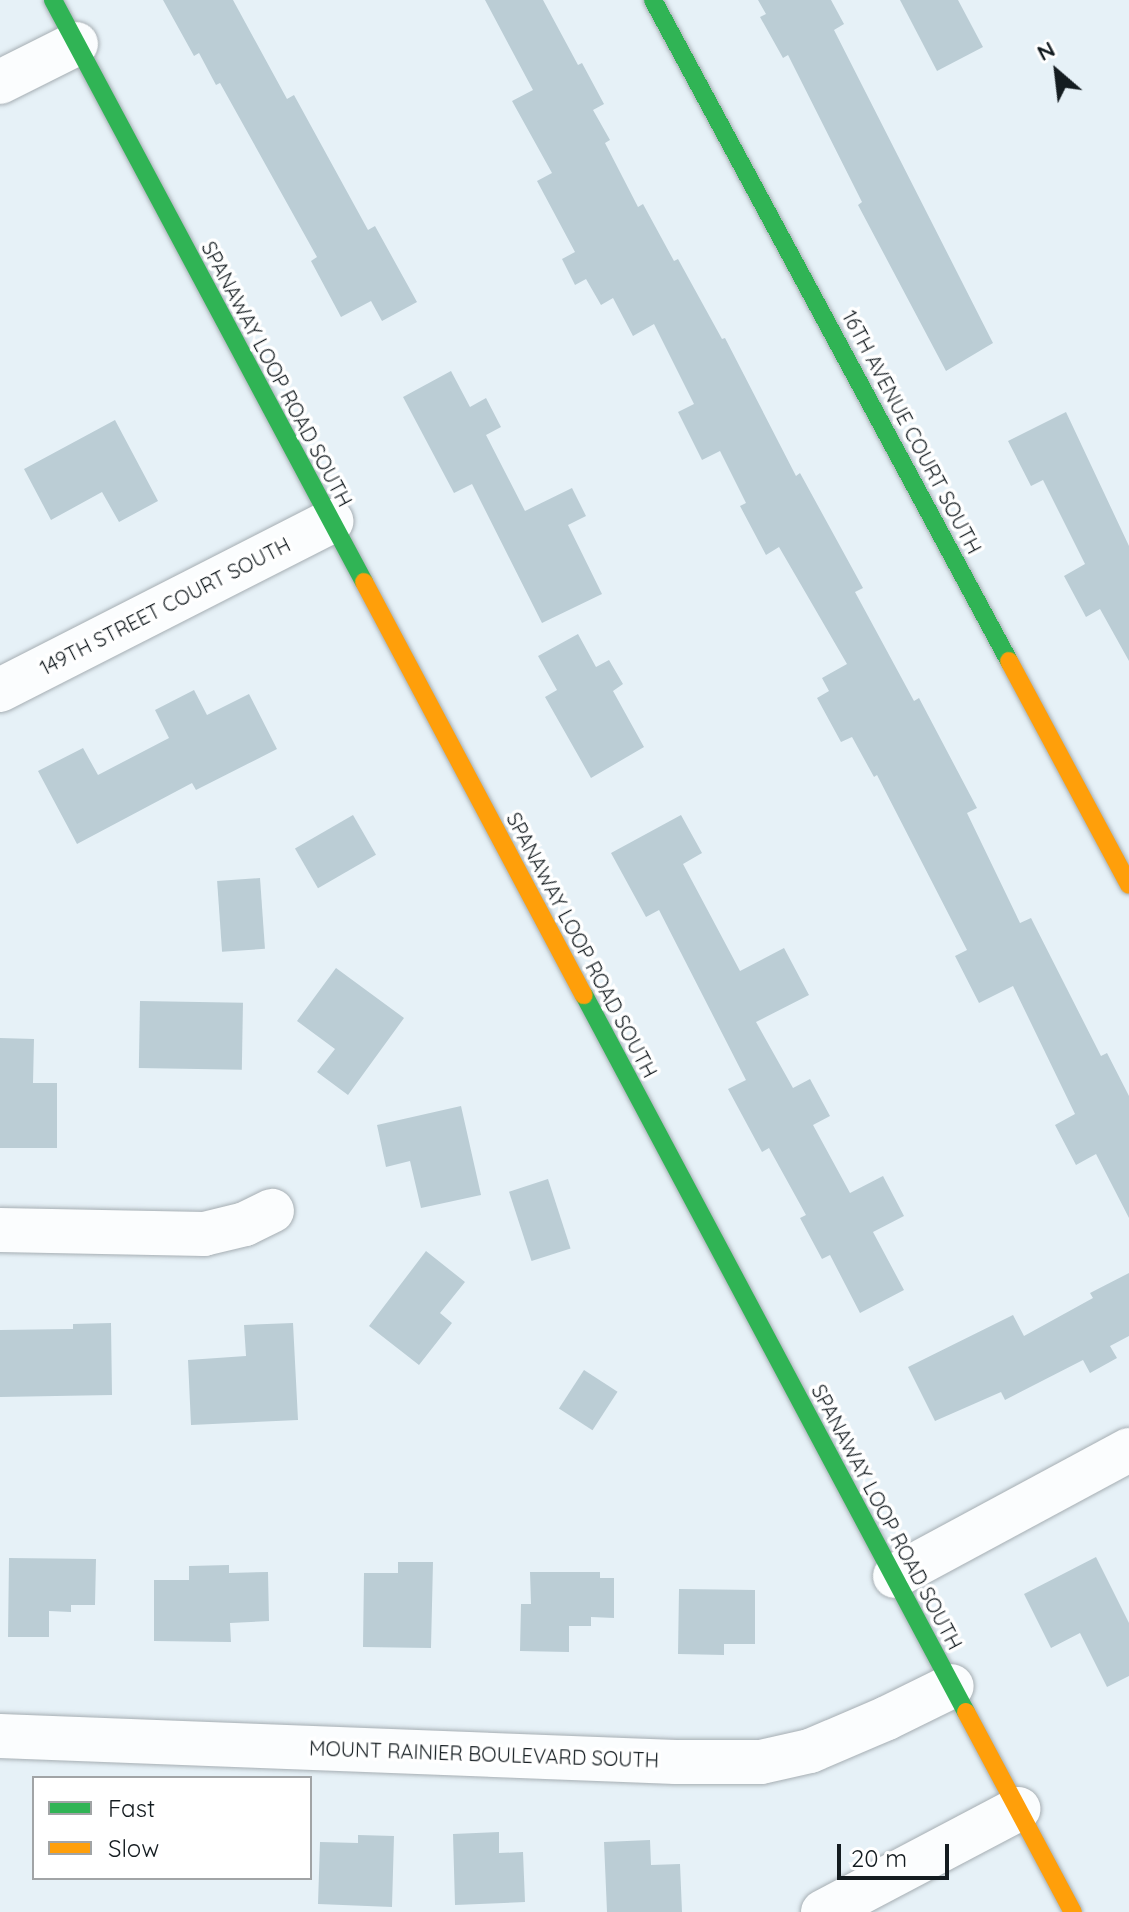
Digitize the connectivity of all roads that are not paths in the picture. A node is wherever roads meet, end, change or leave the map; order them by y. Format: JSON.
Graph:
{"nodes":[{"id":1,"x":53,"y":0,"type":"edge"},
{"id":2,"x":653,"y":0,"type":"edge"},
{"id":3,"x":76,"y":44,"type":"junction"},
{"id":4,"x":0,"y":82,"type":"edge"},
{"id":5,"x":331,"y":521,"type":"junction"},
{"id":6,"x":0,"y":690,"type":"edge"},
{"id":7,"x":1129,"y":885,"type":"edge"},
{"id":8,"x":272,"y":1211,"type":"dead end"},
{"id":9,"x":0,"y":1230,"type":"edge"},
{"id":10,"x":1129,"y":1450,"type":"edge"},
{"id":11,"x":895,"y":1576,"type":"junction"},
{"id":12,"x":952,"y":1686,"type":"junction"},
{"id":13,"x":0,"y":1736,"type":"edge"},
{"id":14,"x":1018,"y":1809,"type":"junction"},
{"id":15,"x":823,"y":1912,"type":"edge"},
{"id":16,"x":1073,"y":1912,"type":"edge"}],
"edges":[{"from":1,"to":3,"type":"main road","name":"SPANAWAY LOOP ROAD SOUTH"},
{"from":2,"to":7,"type":"main road","name":"16TH AVENUE COURT SOUTH"},
{"from":3,"to":4,"type":"street"},
{"from":3,"to":5,"type":"main road","name":"SPANAWAY LOOP ROAD SOUTH"},
{"from":5,"to":6,"type":"street","name":"149TH STREET COURT SOUTH"},
{"from":5,"to":11,"type":"main road","name":"SPANAWAY LOOP ROAD SOUTH"},
{"from":8,"to":9,"type":"street"},
{"from":10,"to":11,"type":"street"},
{"from":11,"to":12,"type":"main road","name":"SPANAWAY LOOP ROAD SOUTH"},
{"from":12,"to":13,"type":"street","name":"MOUNT RAINIER BOULEVARD SOUTH"},
{"from":12,"to":14,"type":"main road","name":"SPANAWAY LOOP ROAD SOUTH"},
{"from":14,"to":15,"type":"street"},
{"from":14,"to":16,"type":"main road","name":"SPANAWAY LOOP ROAD SOUTH"}]}
